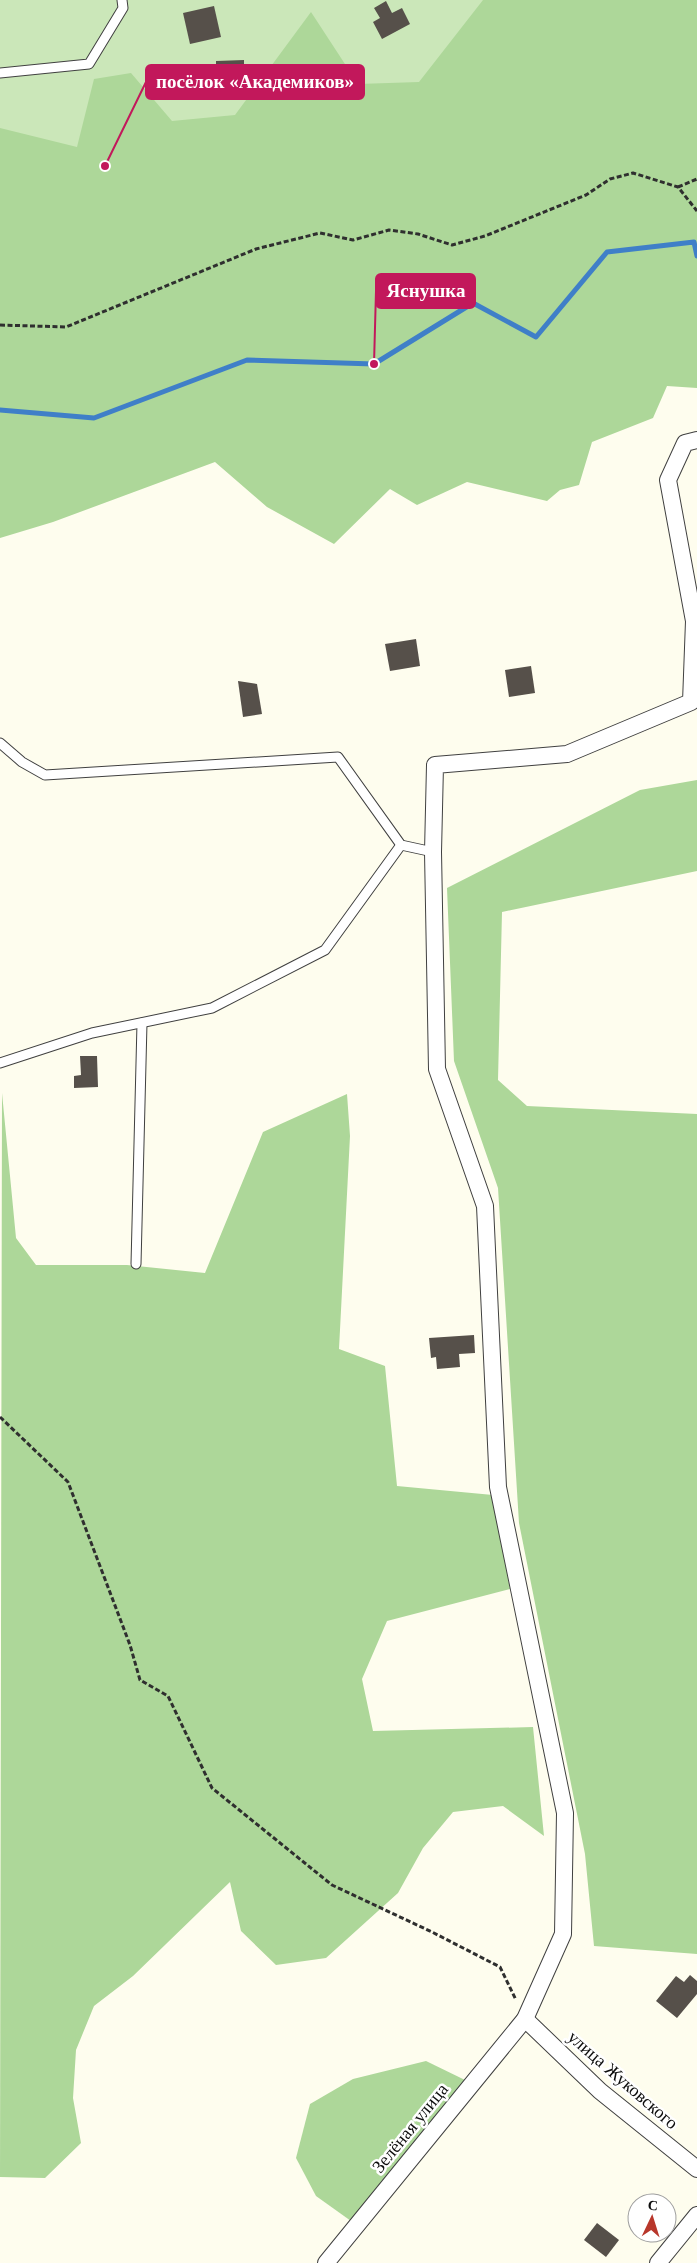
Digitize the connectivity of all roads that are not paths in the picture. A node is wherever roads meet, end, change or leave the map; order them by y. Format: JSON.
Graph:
{"nodes":[{"id":1,"x":122,"y":0,"type":"edge"},
{"id":2,"x":0,"y":73,"type":"edge"},
{"id":3,"x":697,"y":440,"type":"edge"},
{"id":4,"x":694,"y":701,"type":"edge"},
{"id":5,"x":0,"y":743,"type":"edge"},
{"id":6,"x":400,"y":845,"type":"junction"},
{"id":7,"x":433,"y":852,"type":"junction"},
{"id":8,"x":142,"y":1023,"type":"junction"},
{"id":9,"x":0,"y":1063,"type":"edge"},
{"id":10,"x":136,"y":1264,"type":"dead end"},
{"id":11,"x":525,"y":2019,"type":"junction"},
{"id":12,"x":697,"y":2169,"type":"edge"},
{"id":13,"x":697,"y":2215,"type":"edge"},
{"id":14,"x":326,"y":2263,"type":"edge"},
{"id":15,"x":658,"y":2263,"type":"edge"}],
"edges":[{"from":1,"to":2,"type":"lane"},
{"from":3,"to":4,"type":"street"},
{"from":4,"to":7,"type":"street","name":"Зелёная улица"},
{"from":5,"to":6,"type":"lane"},
{"from":6,"to":7,"type":"lane"},
{"from":6,"to":8,"type":"lane"},
{"from":7,"to":11,"type":"street","name":"Зелёная улица"},
{"from":8,"to":9,"type":"lane"},
{"from":8,"to":10,"type":"lane"},
{"from":11,"to":12,"type":"street","name":"улица Жуковского"},
{"from":11,"to":14,"type":"street","name":"Зелёная улица"},
{"from":13,"to":15,"type":"street"}]}
